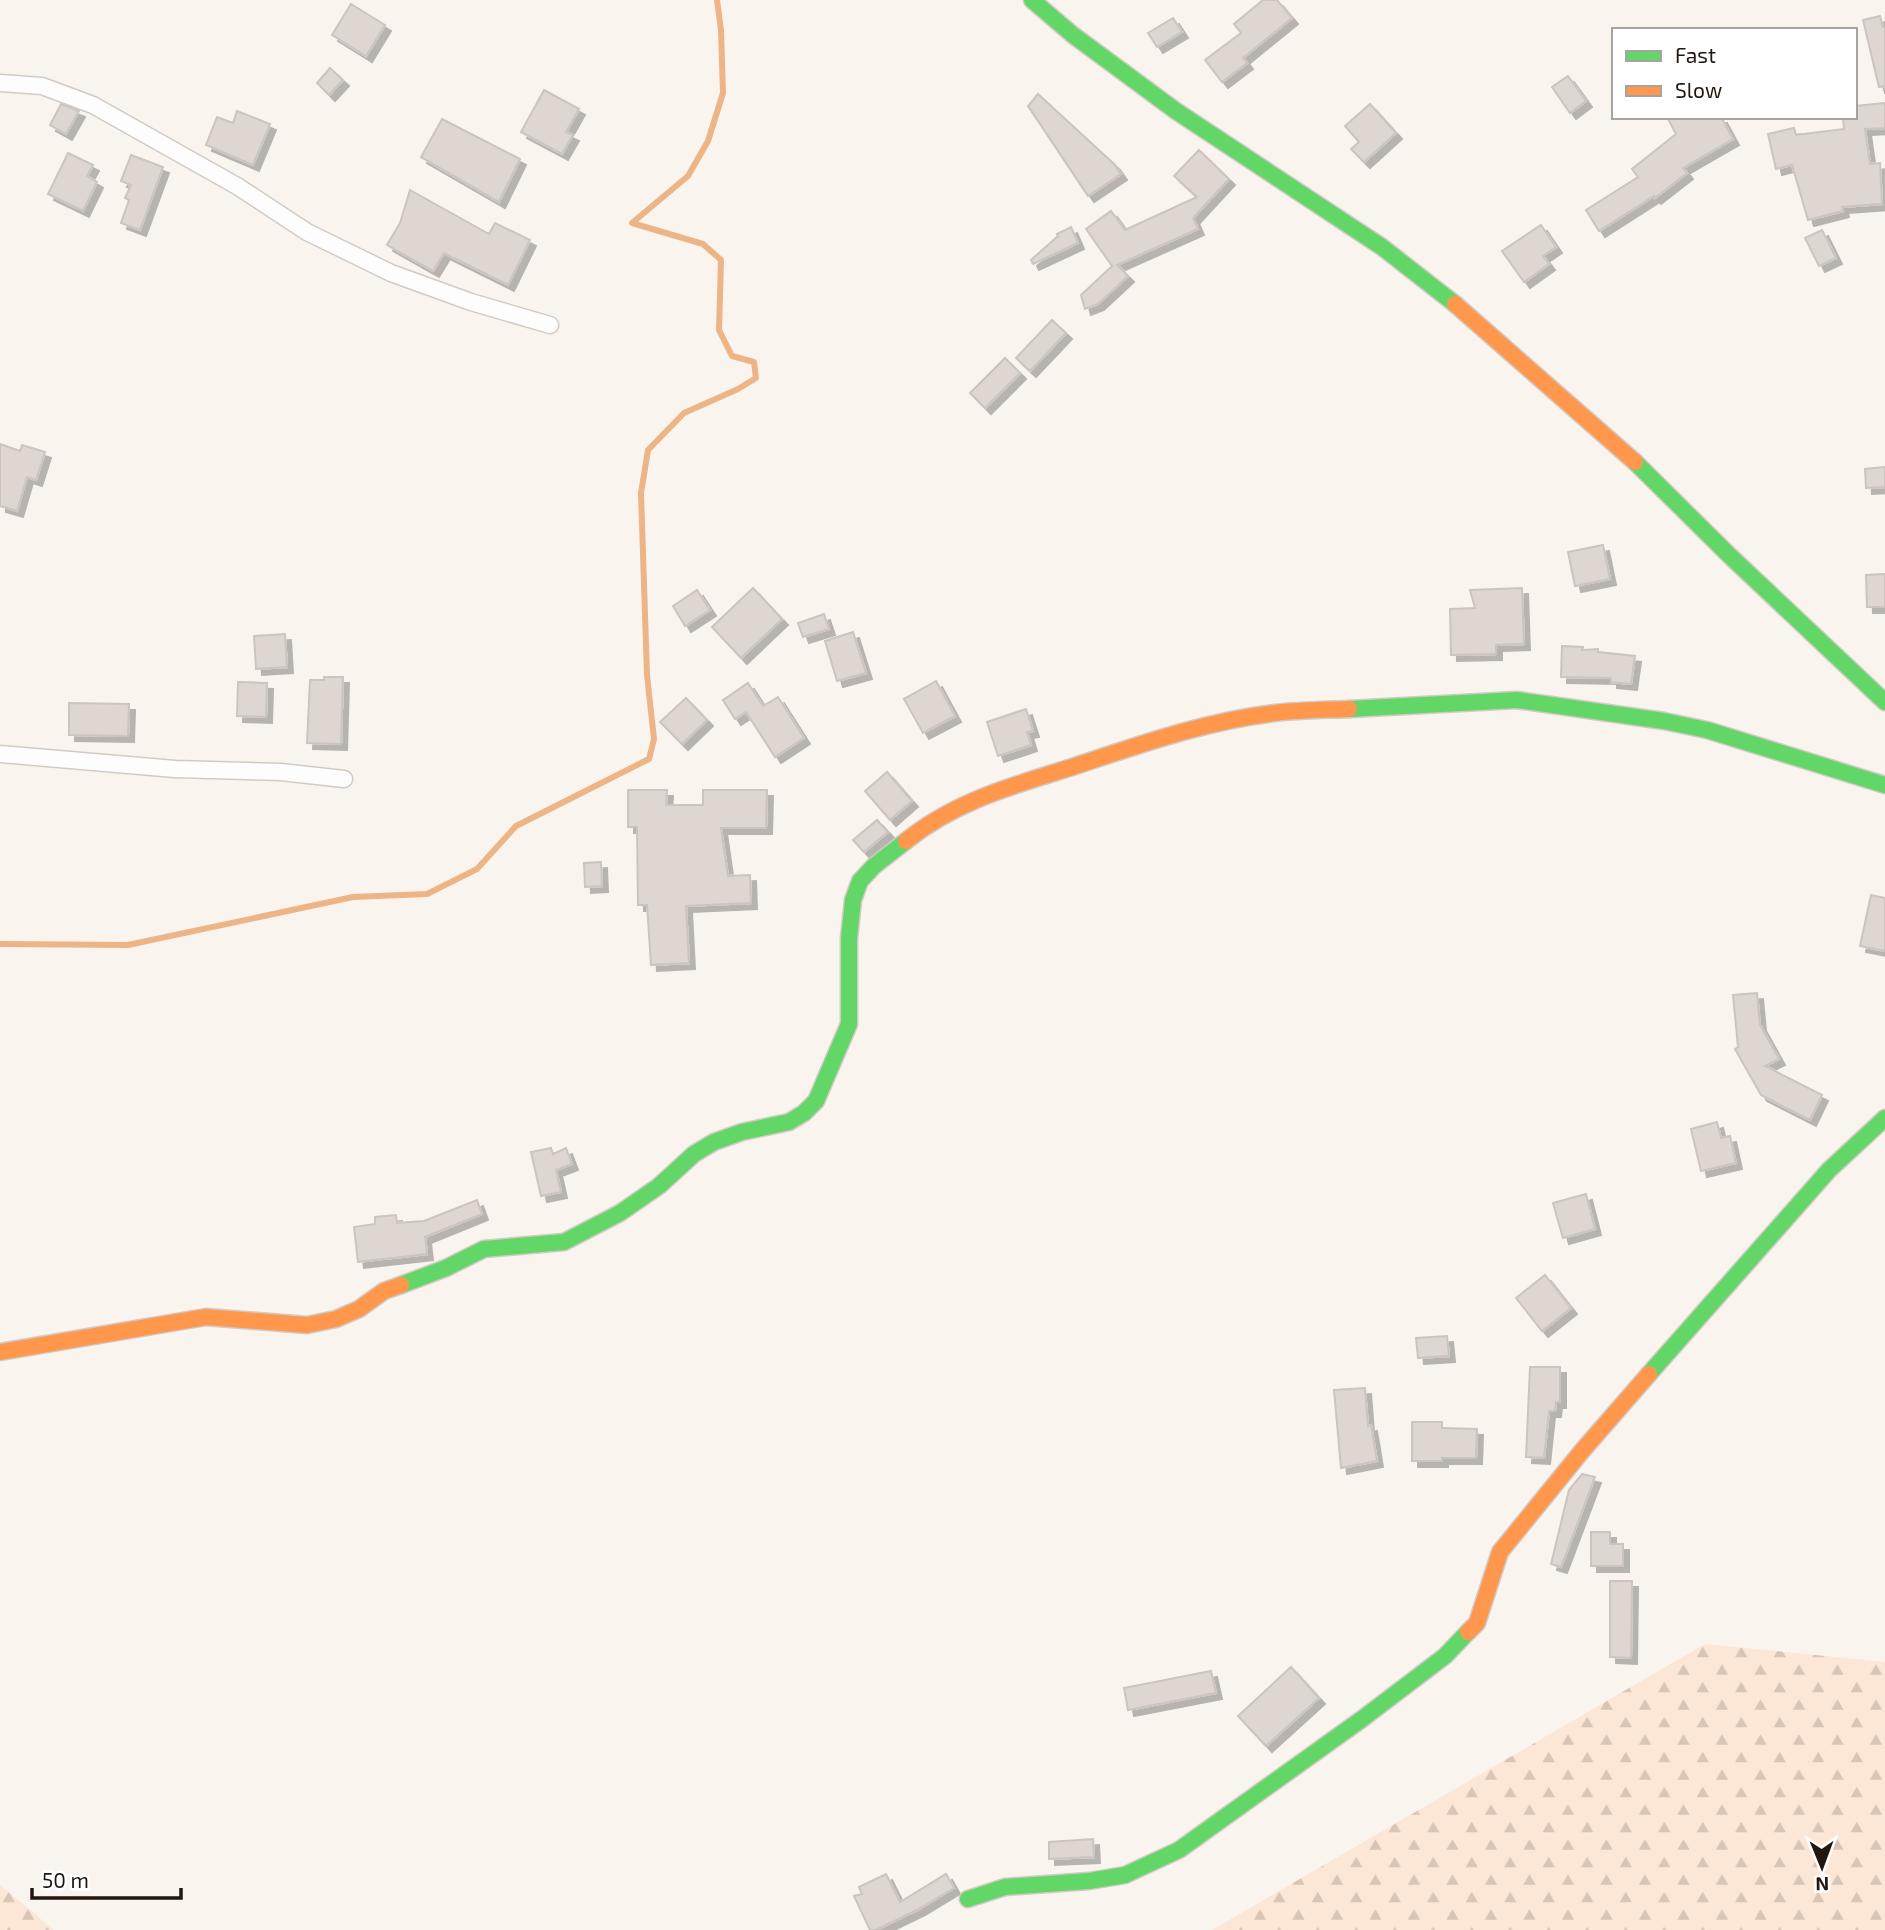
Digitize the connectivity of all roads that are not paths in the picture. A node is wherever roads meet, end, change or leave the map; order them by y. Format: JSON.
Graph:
{"nodes":[{"id":1,"x":1032,"y":0,"type":"edge"},
{"id":2,"x":0,"y":83,"type":"edge"},
{"id":3,"x":550,"y":325,"type":"dead end"},
{"id":4,"x":1885,"y":702,"type":"edge"},
{"id":5,"x":0,"y":754,"type":"edge"},
{"id":6,"x":344,"y":779,"type":"dead end"},
{"id":7,"x":1885,"y":785,"type":"edge"},
{"id":8,"x":1885,"y":1118,"type":"edge"},
{"id":9,"x":0,"y":1352,"type":"edge"},
{"id":10,"x":968,"y":1899,"type":"dead end"}],
"edges":[{"from":1,"to":4,"type":"street"},
{"from":2,"to":3,"type":"street"},
{"from":5,"to":6,"type":"street"},
{"from":7,"to":9,"type":"street"},
{"from":8,"to":10,"type":"street"}]}
